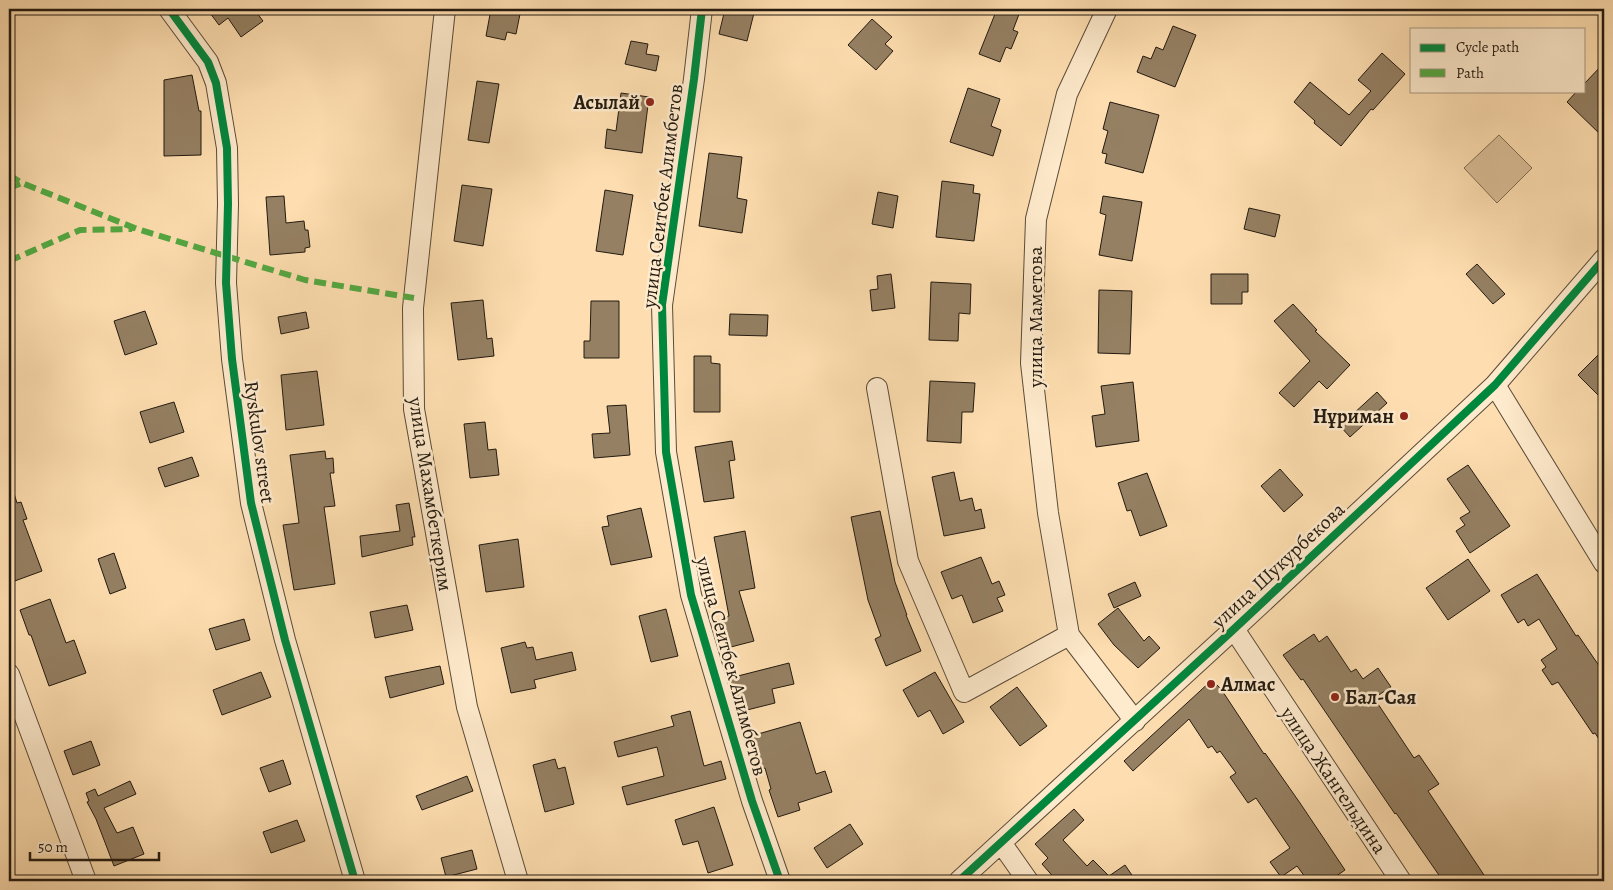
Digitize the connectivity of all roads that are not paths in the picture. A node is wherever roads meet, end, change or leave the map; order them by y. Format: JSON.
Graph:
{"nodes":[{"id":1,"x":169,"y":9,"type":"edge"},
{"id":2,"x":445,"y":9,"type":"edge"},
{"id":3,"x":702,"y":9,"type":"edge"},
{"id":4,"x":1107,"y":9,"type":"edge"},
{"id":5,"x":1604,"y":259,"type":"edge"},
{"id":6,"x":1495,"y":385,"type":"junction"},
{"id":7,"x":877,"y":388,"type":"dead end"},
{"id":8,"x":1604,"y":563,"type":"edge"},
{"id":9,"x":1234,"y":629,"type":"junction"},
{"id":10,"x":1069,"y":635,"type":"junction"},
{"id":11,"x":9,"y":674,"type":"edge"},
{"id":12,"x":1135,"y":721,"type":"junction"},
{"id":13,"x":1002,"y":844,"type":"junction"},
{"id":14,"x":86,"y":881,"type":"edge"},
{"id":15,"x":355,"y":881,"type":"edge"},
{"id":16,"x":518,"y":881,"type":"edge"},
{"id":17,"x":780,"y":881,"type":"edge"},
{"id":18,"x":959,"y":881,"type":"edge"},
{"id":19,"x":1028,"y":881,"type":"edge"},
{"id":20,"x":1401,"y":881,"type":"edge"}],
"edges":[{"from":1,"to":15,"type":"street","name":"Ryskulov street"},
{"from":2,"to":16,"type":"street","name":"улица Махамбеткерим"},
{"from":3,"to":17,"type":"street","name":"улица Сеитбек Алимбетов"},
{"from":4,"to":10,"type":"street","name":"улица Маметова"},
{"from":5,"to":6,"type":"street","name":"улица Шукурбекова"},
{"from":6,"to":8,"type":"street"},
{"from":6,"to":9,"type":"street","name":"улица Шукурбекова"},
{"from":7,"to":10,"type":"street"},
{"from":9,"to":12,"type":"street","name":"улица Шукурбекова"},
{"from":9,"to":20,"type":"street","name":"улица Жангельдина"},
{"from":10,"to":12,"type":"street","name":"улица Маметова"},
{"from":11,"to":14,"type":"street"},
{"from":12,"to":13,"type":"street","name":"улица Шукурбекова"},
{"from":13,"to":18,"type":"street","name":"улица Шукурбекова"},
{"from":13,"to":19,"type":"street"}]}
